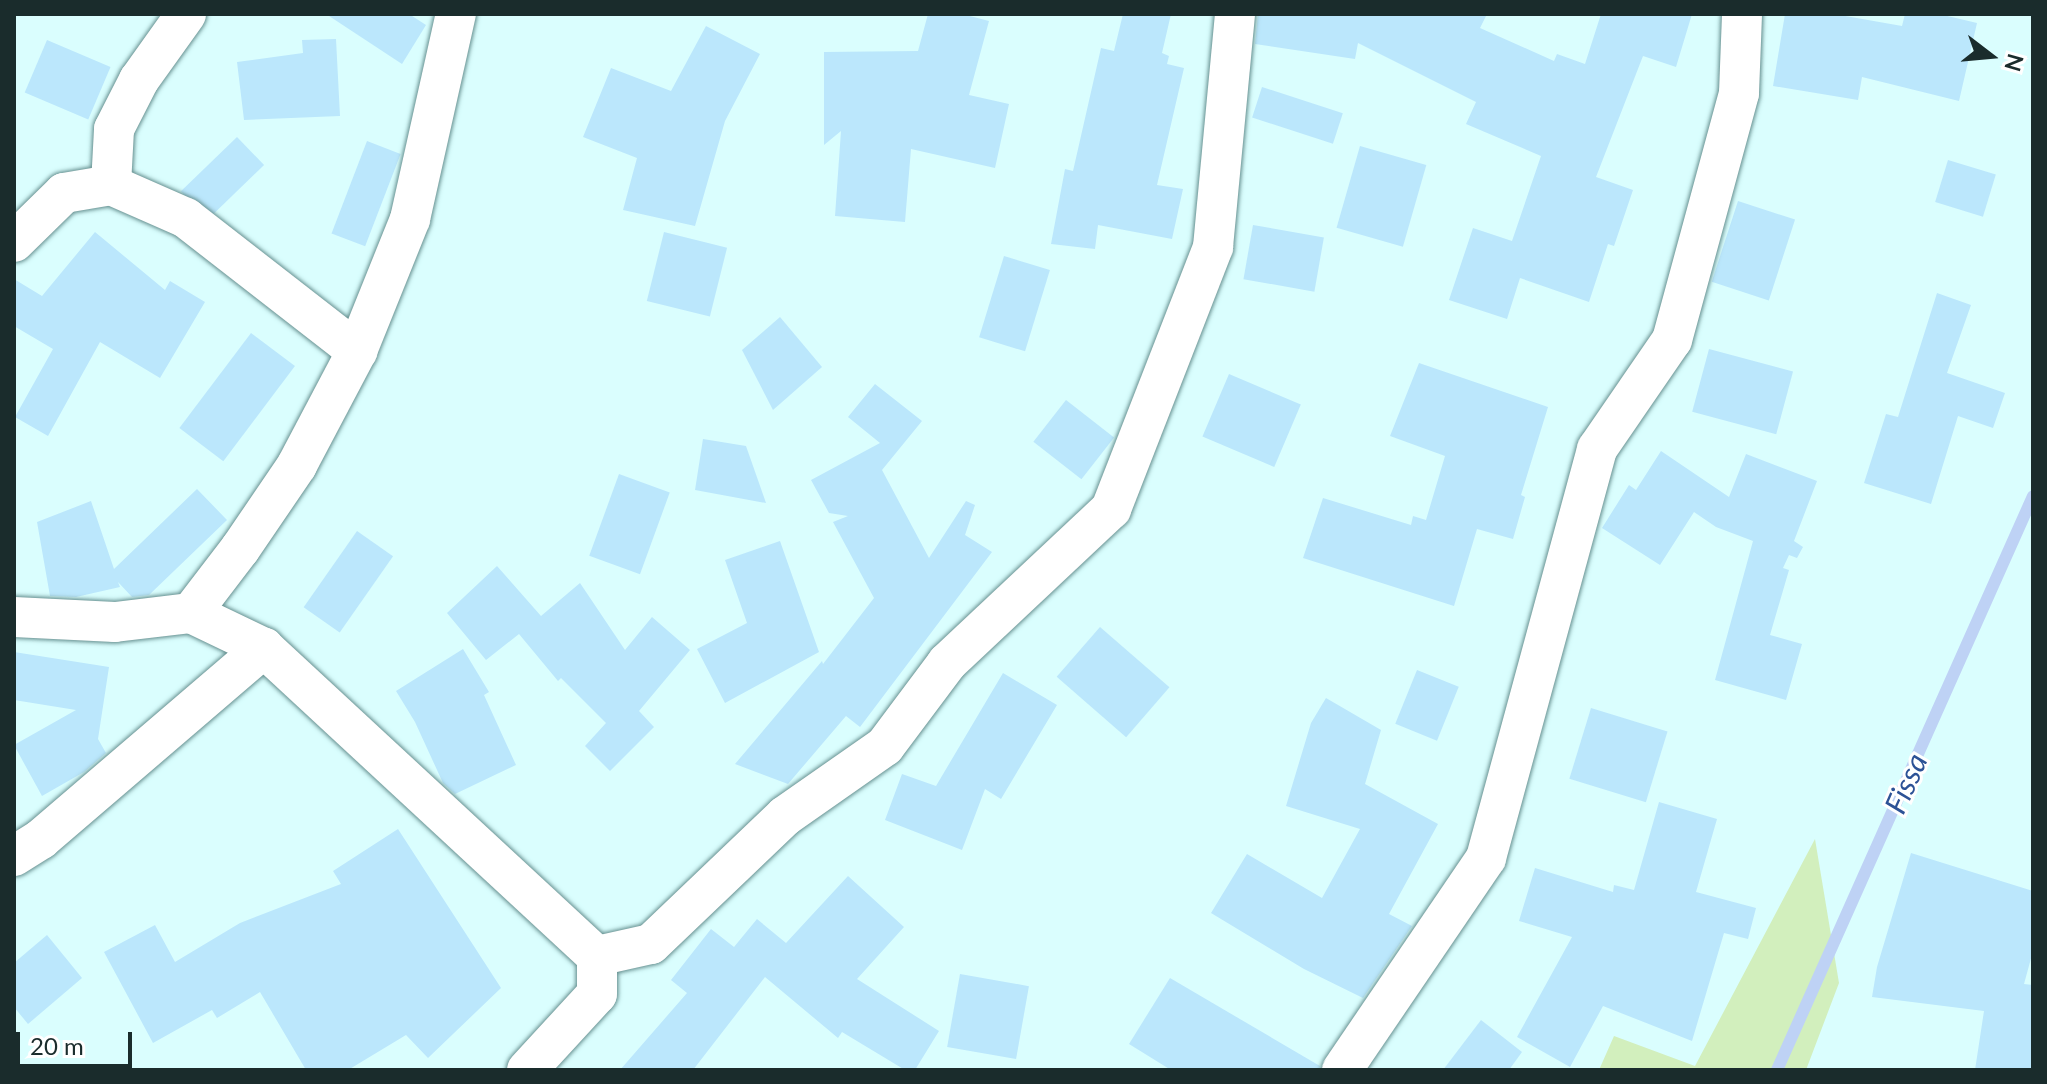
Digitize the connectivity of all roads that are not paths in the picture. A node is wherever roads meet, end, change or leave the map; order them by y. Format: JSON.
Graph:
{"nodes":[{"id":1,"x":186,"y":14,"type":"edge"},
{"id":2,"x":456,"y":14,"type":"edge"},
{"id":3,"x":1235,"y":14,"type":"edge"},
{"id":4,"x":1742,"y":14,"type":"edge"},
{"id":5,"x":111,"y":185,"type":"junction"},
{"id":6,"x":14,"y":242,"type":"edge"},
{"id":7,"x":357,"y":351,"type":"junction"},
{"id":8,"x":191,"y":613,"type":"junction"},
{"id":9,"x":14,"y":617,"type":"edge"},
{"id":10,"x":264,"y":648,"type":"junction"},
{"id":11,"x":14,"y":856,"type":"edge"},
{"id":12,"x":597,"y":956,"type":"junction"},
{"id":13,"x":527,"y":1070,"type":"edge"},
{"id":14,"x":1342,"y":1070,"type":"edge"}],
"edges":[{"from":1,"to":5,"type":"street"},
{"from":2,"to":7,"type":"street"},
{"from":3,"to":12,"type":"street"},
{"from":4,"to":14,"type":"street"},
{"from":5,"to":6,"type":"street"},
{"from":5,"to":7,"type":"street"},
{"from":7,"to":8,"type":"street"},
{"from":8,"to":9,"type":"street"},
{"from":8,"to":10,"type":"street"},
{"from":10,"to":11,"type":"street"},
{"from":10,"to":12,"type":"street"},
{"from":12,"to":13,"type":"street"}]}
